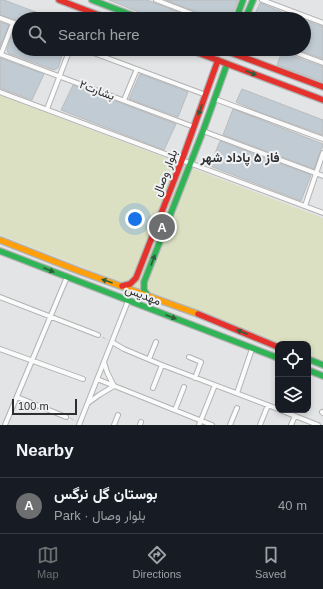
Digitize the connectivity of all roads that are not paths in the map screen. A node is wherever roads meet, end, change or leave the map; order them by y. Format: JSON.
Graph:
{"nodes":[{"id":1,"x":59,"y":0,"type":"edge"},
{"id":2,"x":92,"y":0,"type":"edge"},
{"id":3,"x":156,"y":0,"type":"edge"},
{"id":4,"x":243,"y":0,"type":"edge"},
{"id":5,"x":252,"y":0,"type":"edge"},
{"id":6,"x":262,"y":0,"type":"edge"},
{"id":7,"x":72,"y":2,"type":"edge"},
{"id":8,"x":85,"y":10,"type":"joint"},
{"id":9,"x":90,"y":12,"type":"edge"},
{"id":10,"x":124,"y":12,"type":"edge"},
{"id":11,"x":188,"y":12,"type":"edge"},
{"id":12,"x":239,"y":12,"type":"edge"},
{"id":13,"x":248,"y":12,"type":"edge"},
{"id":14,"x":294,"y":12,"type":"edge"},
{"id":15,"x":0,"y":18,"type":"edge"},
{"id":16,"x":311,"y":18,"type":"edge"},
{"id":17,"x":12,"y":23,"type":"edge"},
{"id":18,"x":323,"y":23,"type":"edge"},
{"id":19,"x":12,"y":26,"type":"edge"},
{"id":20,"x":1,"y":54,"type":"edge"},
{"id":21,"x":67,"y":56,"type":"edge"},
{"id":22,"x":103,"y":56,"type":"edge"},
{"id":23,"x":207,"y":56,"type":"edge"},
{"id":24,"x":245,"y":56,"type":"edge"},
{"id":25,"x":304,"y":56,"type":"edge"},
{"id":26,"x":218,"y":60,"type":"junction"},
{"id":27,"x":323,"y":63,"type":"edge"},
{"id":28,"x":227,"y":64,"type":"junction"},
{"id":29,"x":137,"y":69,"type":"junction"},
{"id":30,"x":60,"y":76,"type":"junction"},
{"id":31,"x":323,"y":87,"type":"edge"},
{"id":32,"x":0,"y":92,"type":"edge"},
{"id":33,"x":206,"y":95,"type":"junction"},
{"id":34,"x":215,"y":99,"type":"junction"},
{"id":35,"x":124,"y":100,"type":"junction"},
{"id":36,"x":323,"y":100,"type":"edge"},
{"id":37,"x":47,"y":109,"type":"junction"},
{"id":38,"x":194,"y":127,"type":"junction"},
{"id":39,"x":203,"y":131,"type":"junction"},
{"id":40,"x":323,"y":139,"type":"edge"},
{"id":41,"x":323,"y":153,"type":"edge"},
{"id":42,"x":182,"y":160,"type":"junction"},
{"id":43,"x":190,"y":163,"type":"junction"},
{"id":44,"x":316,"y":174,"type":"junction"},
{"id":45,"x":323,"y":176,"type":"edge"},
{"id":46,"x":305,"y":206,"type":"junction"},
{"id":47,"x":323,"y":213,"type":"edge"},
{"id":48,"x":0,"y":240,"type":"edge"},
{"id":49,"x":0,"y":251,"type":"edge"},
{"id":50,"x":32,"y":253,"type":"junction"},
{"id":51,"x":28,"y":262,"type":"junction"},
{"id":52,"x":67,"y":277,"type":"junction"},
{"id":53,"x":122,"y":286,"type":"junction"},
{"id":54,"x":148,"y":296,"type":"junction"},
{"id":55,"x":0,"y":297,"type":"edge"},
{"id":56,"x":128,"y":301,"type":"junction"},
{"id":57,"x":51,"y":316,"type":"junction"},
{"id":58,"x":98,"y":335,"type":"road end"},
{"id":59,"x":112,"y":342,"type":"junction"},
{"id":60,"x":156,"y":342,"type":"dead end"},
{"id":61,"x":275,"y":346,"type":"edge"},
{"id":62,"x":252,"y":348,"type":"junction"},
{"id":63,"x":0,"y":349,"type":"edge"},
{"id":64,"x":189,"y":357,"type":"dead end"},
{"id":65,"x":275,"y":358,"type":"edge"},
{"id":66,"x":148,"y":359,"type":"junction"},
{"id":67,"x":32,"y":360,"type":"junction"},
{"id":68,"x":311,"y":360,"type":"edge"},
{"id":69,"x":104,"y":362,"type":"junction"},
{"id":70,"x":162,"y":365,"type":"junction"},
{"id":71,"x":323,"y":365,"type":"edge"},
{"id":72,"x":311,"y":371,"type":"edge"},
{"id":73,"x":323,"y":376,"type":"edge"},
{"id":74,"x":195,"y":378,"type":"junction"},
{"id":75,"x":83,"y":379,"type":"dead end"},
{"id":76,"x":97,"y":379,"type":"junction"},
{"id":77,"x":215,"y":385,"type":"junction"},
{"id":78,"x":114,"y":386,"type":"junction"},
{"id":79,"x":184,"y":387,"type":"dead end"},
{"id":80,"x":153,"y":388,"type":"dead end"},
{"id":81,"x":237,"y":393,"type":"junction"},
{"id":82,"x":17,"y":397,"type":"junction"},
{"id":83,"x":88,"y":404,"type":"junction"},
{"id":84,"x":268,"y":405,"type":"junction"},
{"id":85,"x":237,"y":408,"type":"dead end"},
{"id":86,"x":275,"y":408,"type":"edge"},
{"id":87,"x":175,"y":410,"type":"junction"},
{"id":88,"x":288,"y":413,"type":"edge"},
{"id":89,"x":118,"y":415,"type":"dead end"},
{"id":90,"x":295,"y":416,"type":"junction"},
{"id":91,"x":66,"y":417,"type":"road end"},
{"id":92,"x":200,"y":423,"type":"edge"},
{"id":93,"x":80,"y":424,"type":"edge"},
{"id":94,"x":5,"y":425,"type":"edge"},
{"id":95,"x":114,"y":425,"type":"edge"},
{"id":96,"x":212,"y":425,"type":"edge"},
{"id":97,"x":230,"y":425,"type":"edge"},
{"id":98,"x":260,"y":425,"type":"edge"},
{"id":99,"x":291,"y":425,"type":"edge"},
{"id":100,"x":318,"y":425,"type":"edge"}],
"edges":[{"from":1,"to":7,"type":"street"},
{"from":2,"to":10,"type":"street"},
{"from":3,"to":11,"type":"street"},
{"from":4,"to":12,"type":"street"},
{"from":5,"to":13,"type":"street"},
{"from":6,"to":14,"type":"street"},
{"from":7,"to":8,"type":"street"},
{"from":8,"to":9,"type":"street"},
{"from":15,"to":17,"type":"street"},
{"from":16,"to":18,"type":"street"},
{"from":19,"to":20,"type":"street"},
{"from":20,"to":30,"type":"street","name":"بشارت۲"},
{"from":21,"to":30,"type":"street"},
{"from":22,"to":29,"type":"street"},
{"from":23,"to":26,"type":"street"},
{"from":24,"to":31,"type":"street"},
{"from":25,"to":27,"type":"street"},
{"from":26,"to":28,"type":"street"},
{"from":26,"to":33,"type":"street","name":"بلوار وصال"},
{"from":28,"to":34,"type":"street","name":"بلوار وصال"},
{"from":28,"to":36,"type":"street","one_way":true},
{"from":29,"to":33,"type":"street"},
{"from":29,"to":35,"type":"street"},
{"from":30,"to":35,"type":"street","name":"بشارت۲"},
{"from":30,"to":37,"type":"street"},
{"from":32,"to":37,"type":"street"},
{"from":33,"to":38,"type":"street","name":"بلوار وصال","one_way":true},
{"from":34,"to":39,"type":"street","name":"بلوار وصال"},
{"from":34,"to":40,"type":"street"},
{"from":35,"to":38,"type":"street","name":"بشارت۲"},
{"from":37,"to":42,"type":"street"},
{"from":38,"to":42,"type":"street","name":"بلوار وصال"},
{"from":39,"to":43,"type":"street","name":"بلوار وصال"},
{"from":39,"to":44,"type":"street"},
{"from":41,"to":44,"type":"street"},
{"from":42,"to":43,"type":"street"},
{"from":42,"to":53,"type":"street","name":"بلوار وصال"},
{"from":43,"to":46,"type":"street"},
{"from":54,"to":43,"type":"street","name":"بلوار وصال","one_way":true},
{"from":44,"to":45,"type":"street"},
{"from":44,"to":46,"type":"street"},
{"from":46,"to":47,"type":"street"},
{"from":48,"to":50,"type":"street","name":"مهدیس"},
{"from":49,"to":51,"type":"street","name":"مهدیس"},
{"from":50,"to":51,"type":"street"},
{"from":53,"to":50,"type":"street","name":"مهدیس","one_way":true},
{"from":51,"to":52,"type":"street","name":"مهدیس","one_way":true},
{"from":52,"to":56,"type":"street","name":"مهدیس"},
{"from":52,"to":57,"type":"street"},
{"from":53,"to":54,"type":"street","name":"مهدیس"},
{"from":61,"to":54,"type":"street","name":"مهدیس","one_way":true},
{"from":55,"to":57,"type":"street"},
{"from":56,"to":59,"type":"street"},
{"from":56,"to":62,"type":"street","name":"مهدیس","one_way":true},
{"from":57,"to":58,"type":"street"},
{"from":57,"to":67,"type":"street"},
{"from":59,"to":66,"type":"street"},
{"from":59,"to":69,"type":"street"},
{"from":60,"to":66,"type":"street"},
{"from":62,"to":65,"type":"street","name":"مهدیس"},
{"from":62,"to":81,"type":"street"},
{"from":63,"to":67,"type":"street"},
{"from":64,"to":74,"type":"street"},
{"from":66,"to":70,"type":"street"},
{"from":67,"to":75,"type":"street"},
{"from":67,"to":82,"type":"street"},
{"from":68,"to":71,"type":"street"},
{"from":69,"to":76,"type":"street"},
{"from":69,"to":78,"type":"street"},
{"from":70,"to":74,"type":"street"},
{"from":70,"to":80,"type":"street"},
{"from":72,"to":73,"type":"street"},
{"from":74,"to":77,"type":"street"},
{"from":76,"to":78,"type":"street"},
{"from":76,"to":83,"type":"street"},
{"from":77,"to":81,"type":"street"},
{"from":77,"to":92,"type":"street"},
{"from":78,"to":83,"type":"street"},
{"from":78,"to":87,"type":"street"},
{"from":79,"to":87,"type":"street"},
{"from":81,"to":84,"type":"street"},
{"from":82,"to":91,"type":"street"},
{"from":82,"to":94,"type":"street"},
{"from":83,"to":93,"type":"street"},
{"from":84,"to":86,"type":"street"},
{"from":84,"to":98,"type":"street"},
{"from":85,"to":97,"type":"street"},
{"from":87,"to":92,"type":"street"},
{"from":88,"to":90,"type":"street"},
{"from":89,"to":95,"type":"street"},
{"from":90,"to":99,"type":"street"},
{"from":90,"to":100,"type":"street"},
{"from":92,"to":96,"type":"street"}]}
